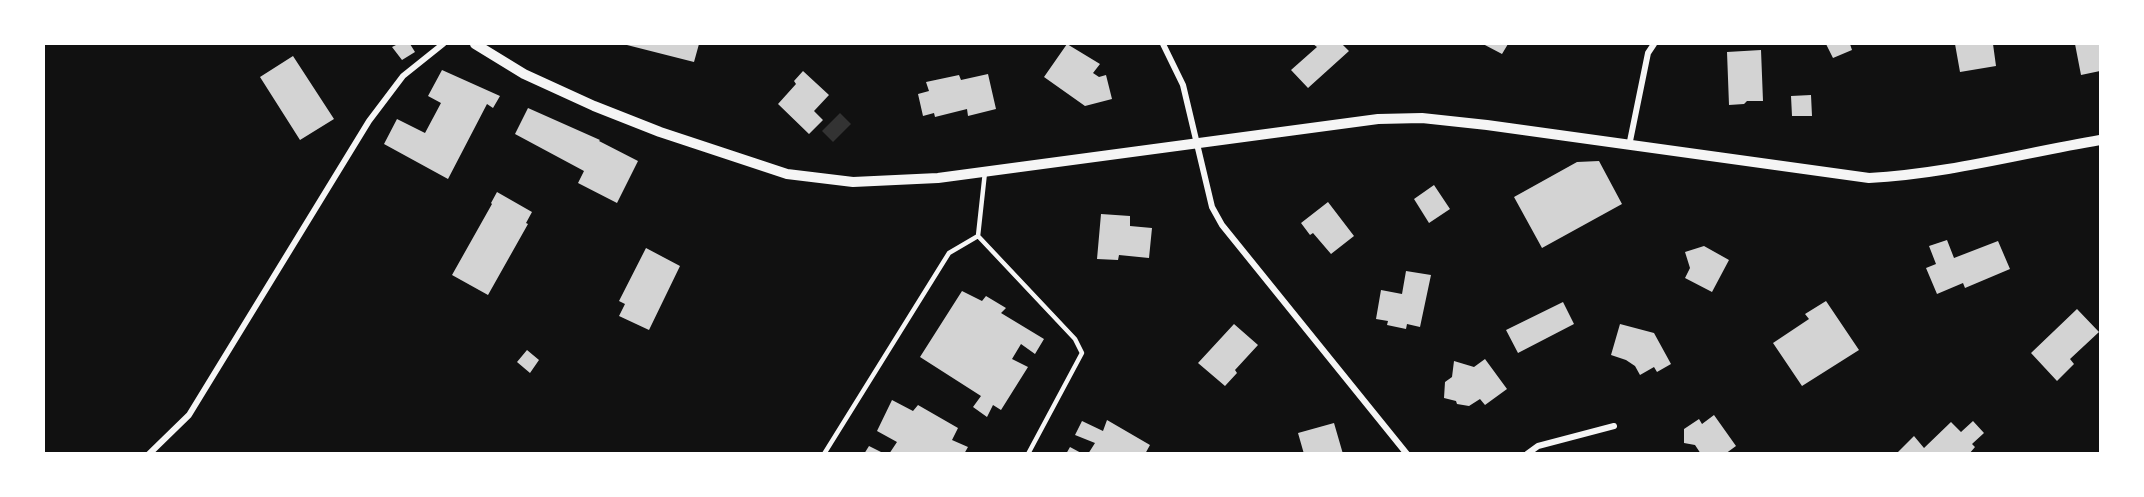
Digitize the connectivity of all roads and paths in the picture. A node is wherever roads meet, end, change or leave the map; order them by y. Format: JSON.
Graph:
{"nodes":[{"id":1,"x":443,"y":44,"type":"edge"},
{"id":2,"x":475,"y":44,"type":"edge"},
{"id":3,"x":1163,"y":44,"type":"edge"},
{"id":4,"x":1646,"y":44,"type":"edge"},
{"id":5,"x":1654,"y":44,"type":"edge"},
{"id":6,"x":1648,"y":53,"type":"junction"},
{"id":7,"x":2100,"y":140,"type":"edge"},
{"id":8,"x":1196,"y":143,"type":"junction"},
{"id":9,"x":1629,"y":146,"type":"junction"},
{"id":10,"x":985,"y":172,"type":"junction"},
{"id":11,"x":978,"y":236,"type":"junction"},
{"id":12,"x":1614,"y":426,"type":"dead end"},
{"id":13,"x":149,"y":453,"type":"edge"},
{"id":14,"x":824,"y":453,"type":"edge"},
{"id":15,"x":1029,"y":453,"type":"edge"},
{"id":16,"x":1407,"y":453,"type":"edge"},
{"id":17,"x":1527,"y":453,"type":"edge"}],
"edges":[{"from":1,"to":13,"type":"street"},
{"from":2,"to":10,"type":"street"},
{"from":3,"to":8,"type":"street"},
{"from":4,"to":6,"type":"street"},
{"from":5,"to":6,"type":"street"},
{"from":6,"to":9,"type":"street"},
{"from":7,"to":9,"type":"street"},
{"from":8,"to":9,"type":"street"},
{"from":8,"to":10,"type":"street"},
{"from":8,"to":16,"type":"street"},
{"from":10,"to":11,"type":"lane"},
{"from":11,"to":14,"type":"lane"},
{"from":11,"to":15,"type":"lane"},
{"from":12,"to":17,"type":"street"}]}
